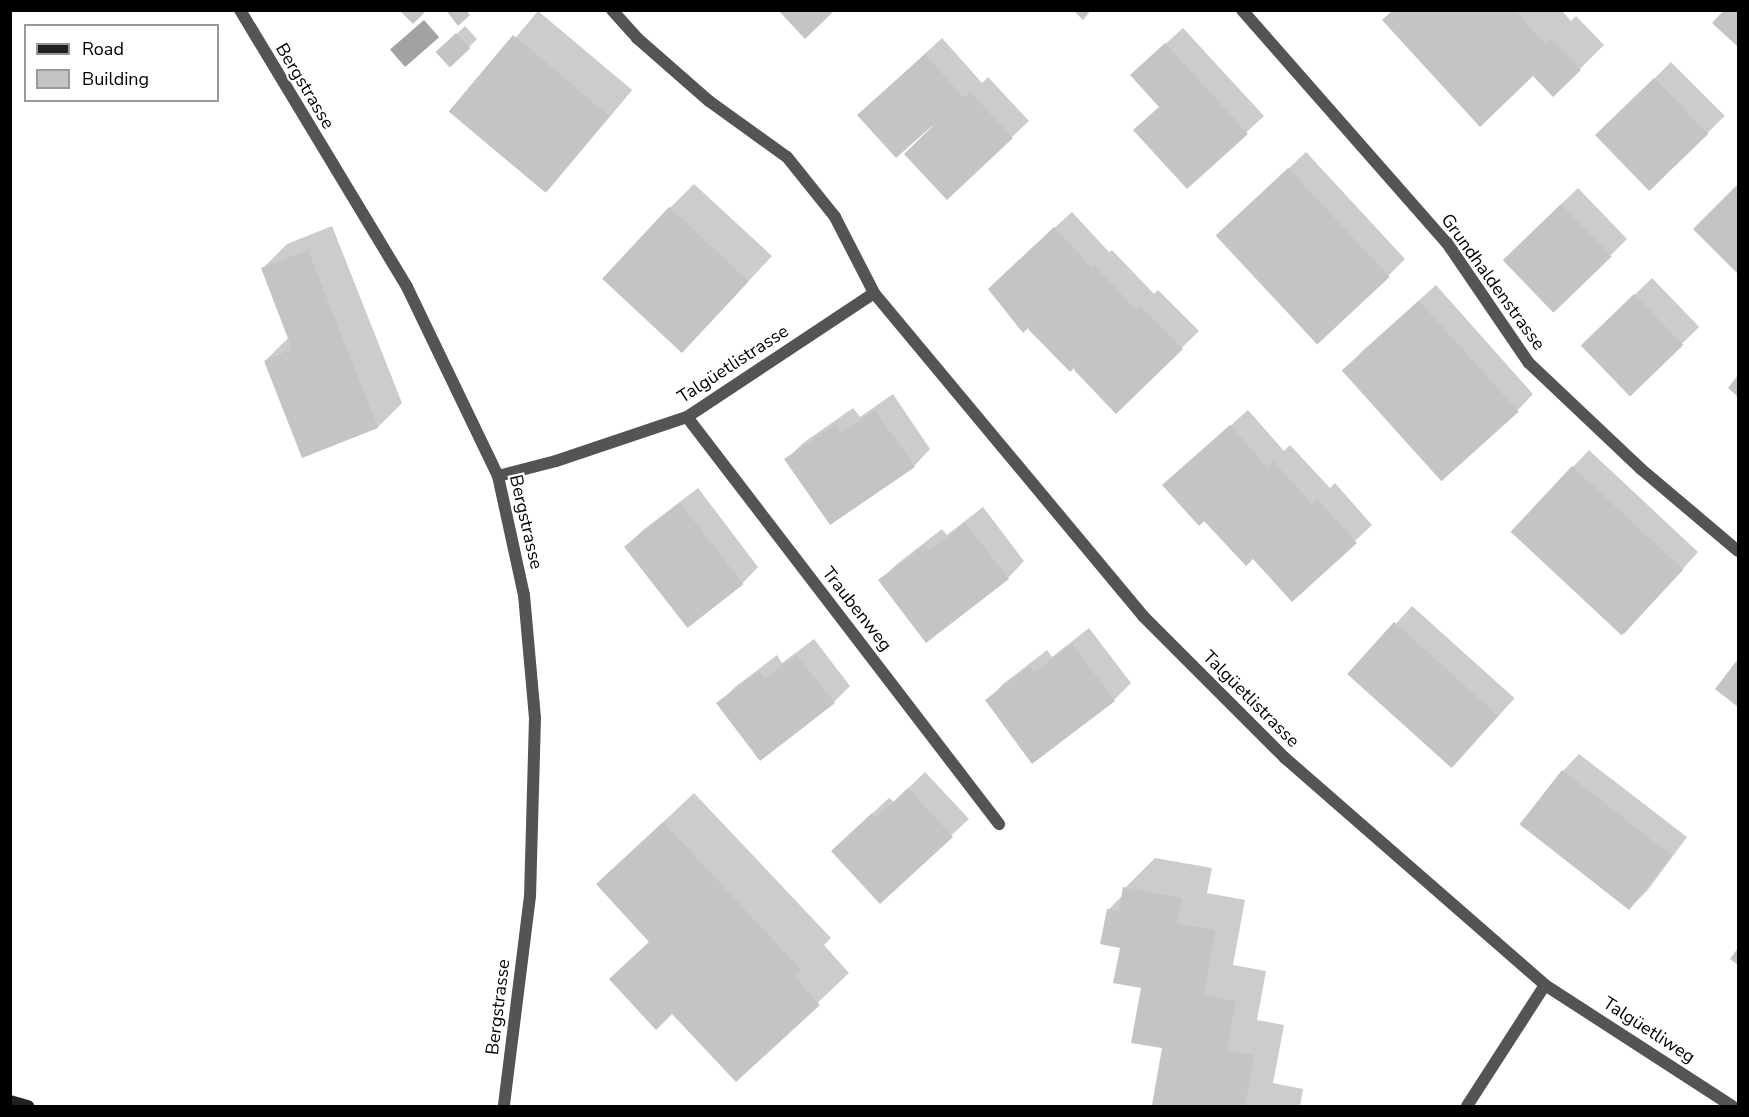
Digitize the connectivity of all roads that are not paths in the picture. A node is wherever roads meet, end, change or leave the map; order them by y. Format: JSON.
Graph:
{"nodes":[{"id":1,"x":240,"y":10,"type":"edge"},
{"id":2,"x":612,"y":10,"type":"edge"},
{"id":3,"x":1242,"y":10,"type":"edge"},
{"id":4,"x":874,"y":293,"type":"junction"},
{"id":5,"x":687,"y":417,"type":"junction"},
{"id":6,"x":498,"y":476,"type":"junction"},
{"id":7,"x":1738,"y":551,"type":"edge"},
{"id":8,"x":999,"y":824,"type":"dead end"},
{"id":9,"x":1545,"y":985,"type":"junction"},
{"id":10,"x":10,"y":1101,"type":"edge"},
{"id":11,"x":28,"y":1107,"type":"edge"},
{"id":12,"x":504,"y":1107,"type":"edge"},
{"id":13,"x":1467,"y":1107,"type":"edge"},
{"id":14,"x":1732,"y":1107,"type":"edge"}],
"edges":[{"from":1,"to":6,"type":"street","name":"Bergstrasse"},
{"from":2,"to":4,"type":"street","name":"Talgüetlistrasse"},
{"from":3,"to":7,"type":"street","name":"Grundhaldenstrasse"},
{"from":4,"to":5,"type":"street","name":"Talgüetlistrasse"},
{"from":4,"to":9,"type":"street","name":"Talgüetlistrasse"},
{"from":5,"to":6,"type":"street","name":"Talgüetlistrasse"},
{"from":5,"to":8,"type":"street","name":"Traubenweg"},
{"from":6,"to":12,"type":"street","name":"Bergstrasse"},
{"from":9,"to":13,"type":"street"},
{"from":9,"to":14,"type":"street","name":"Talgüetliweg"},
{"from":10,"to":11,"type":"main road"}]}
